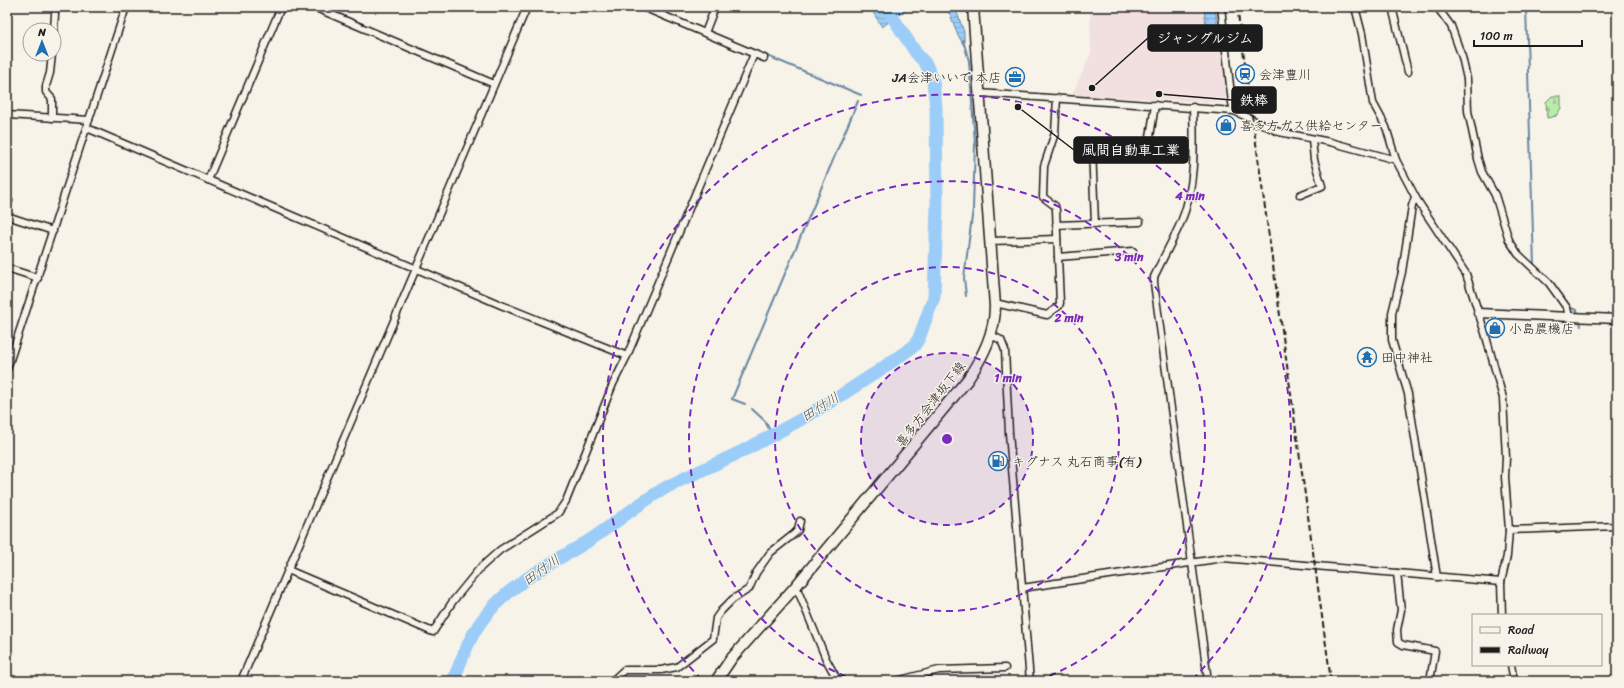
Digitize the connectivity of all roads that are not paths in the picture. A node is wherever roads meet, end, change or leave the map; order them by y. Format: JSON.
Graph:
{"nodes":[{"id":1,"x":126,"y":7,"type":"edge"},
{"id":2,"x":281,"y":7,"type":"edge"},
{"id":3,"x":314,"y":7,"type":"edge"},
{"id":4,"x":527,"y":7,"type":"edge"},
{"id":5,"x":643,"y":7,"type":"edge"},
{"id":6,"x":715,"y":7,"type":"edge"},
{"id":7,"x":973,"y":7,"type":"edge"},
{"id":8,"x":1221,"y":7,"type":"edge"},
{"id":9,"x":1355,"y":7,"type":"edge"},
{"id":10,"x":1392,"y":7,"type":"edge"},
{"id":11,"x":1437,"y":7,"type":"edge"},
{"id":12,"x":55,"y":14,"type":"dead end"},
{"id":13,"x":54,"y":22,"type":"edge"},
{"id":14,"x":704,"y":33,"type":"junction"},
{"id":15,"x":754,"y":54,"type":"junction"},
{"id":16,"x":764,"y":58,"type":"dead end"},
{"id":17,"x":51,"y":62,"type":"edge"},
{"id":18,"x":1408,"y":72,"type":"dead end"},
{"id":19,"x":494,"y":84,"type":"junction"},
{"id":20,"x":979,"y":93,"type":"junction"},
{"id":21,"x":1057,"y":98,"type":"junction"},
{"id":22,"x":1155,"y":105,"type":"junction"},
{"id":23,"x":1193,"y":107,"type":"junction"},
{"id":24,"x":1234,"y":110,"type":"junction"},
{"id":25,"x":7,"y":115,"type":"edge"},
{"id":26,"x":52,"y":118,"type":"junction"},
{"id":27,"x":89,"y":120,"type":"junction"},
{"id":28,"x":87,"y":128,"type":"junction"},
{"id":29,"x":1312,"y":139,"type":"junction"},
{"id":30,"x":1129,"y":154,"type":"dead end"},
{"id":31,"x":1147,"y":156,"type":"dead end"},
{"id":32,"x":1396,"y":160,"type":"junction"},
{"id":33,"x":208,"y":180,"type":"junction"},
{"id":34,"x":1300,"y":195,"type":"dead end"},
{"id":35,"x":1415,"y":197,"type":"junction"},
{"id":36,"x":7,"y":216,"type":"edge"},
{"id":37,"x":1140,"y":222,"type":"dead end"},
{"id":38,"x":1095,"y":224,"type":"junction"},
{"id":39,"x":1056,"y":225,"type":"junction"},
{"id":40,"x":53,"y":231,"type":"junction"},
{"id":41,"x":1057,"y":239,"type":"junction"},
{"id":42,"x":991,"y":241,"type":"junction"},
{"id":43,"x":1133,"y":251,"type":"dead end"},
{"id":44,"x":1058,"y":257,"type":"junction"},
{"id":45,"x":7,"y":268,"type":"edge"},
{"id":46,"x":417,"y":268,"type":"junction"},
{"id":47,"x":38,"y":278,"type":"junction"},
{"id":48,"x":995,"y":303,"type":"junction"},
{"id":49,"x":1478,"y":313,"type":"junction"},
{"id":50,"x":1569,"y":317,"type":"junction"},
{"id":51,"x":1617,"y":319,"type":"edge"},
{"id":52,"x":991,"y":335,"type":"junction"},
{"id":53,"x":627,"y":356,"type":"junction"},
{"id":54,"x":7,"y":369,"type":"edge"},
{"id":55,"x":800,"y":521,"type":"dead end"},
{"id":56,"x":1617,"y":526,"type":"edge"},
{"id":57,"x":1510,"y":530,"type":"junction"},
{"id":58,"x":1192,"y":564,"type":"junction"},
{"id":59,"x":288,"y":570,"type":"junction"},
{"id":60,"x":1397,"y":573,"type":"junction"},
{"id":61,"x":1437,"y":577,"type":"junction"},
{"id":62,"x":1501,"y":582,"type":"junction"},
{"id":63,"x":796,"y":586,"type":"junction"},
{"id":64,"x":1022,"y":588,"type":"junction"},
{"id":65,"x":1502,"y":614,"type":"edge"},
{"id":66,"x":1511,"y":666,"type":"edge"},
{"id":67,"x":1005,"y":668,"type":"dead end"},
{"id":68,"x":241,"y":681,"type":"edge"},
{"id":69,"x":612,"y":681,"type":"edge"},
{"id":70,"x":716,"y":681,"type":"edge"},
{"id":71,"x":838,"y":681,"type":"edge"},
{"id":72,"x":896,"y":681,"type":"edge"},
{"id":73,"x":1030,"y":681,"type":"edge"},
{"id":74,"x":1208,"y":681,"type":"edge"},
{"id":75,"x":1430,"y":681,"type":"edge"},
{"id":76,"x":1514,"y":681,"type":"edge"}],
"edges":[{"from":1,"to":27,"type":"street"},
{"from":2,"to":33,"type":"street"},
{"from":3,"to":19,"type":"street"},
{"from":4,"to":19,"type":"street"},
{"from":5,"to":14,"type":"street"},
{"from":6,"to":14,"type":"street"},
{"from":7,"to":20,"type":"main road","name":"喜多方会津坂下線"},
{"from":8,"to":24,"type":"street"},
{"from":9,"to":32,"type":"street"},
{"from":10,"to":18,"type":"street"},
{"from":11,"to":50,"type":"street"},
{"from":12,"to":13,"type":"street"},
{"from":14,"to":15,"type":"street"},
{"from":15,"to":16,"type":"street"},
{"from":15,"to":53,"type":"street"},
{"from":17,"to":26,"type":"street"},
{"from":19,"to":46,"type":"street"},
{"from":20,"to":21,"type":"street"},
{"from":20,"to":42,"type":"main road","name":"喜多方会津坂下線"},
{"from":21,"to":22,"type":"street"},
{"from":21,"to":39,"type":"street"},
{"from":22,"to":23,"type":"street"},
{"from":22,"to":31,"type":"street"},
{"from":23,"to":24,"type":"street"},
{"from":23,"to":58,"type":"street"},
{"from":24,"to":29,"type":"street"},
{"from":25,"to":26,"type":"street"},
{"from":26,"to":27,"type":"street"},
{"from":27,"to":28,"type":"street"},
{"from":28,"to":33,"type":"street"},
{"from":28,"to":40,"type":"street"},
{"from":29,"to":32,"type":"street"},
{"from":29,"to":34,"type":"street"},
{"from":30,"to":38,"type":"street"},
{"from":32,"to":35,"type":"street"},
{"from":33,"to":46,"type":"street"},
{"from":35,"to":49,"type":"street"},
{"from":35,"to":61,"type":"street"},
{"from":36,"to":40,"type":"street"},
{"from":37,"to":38,"type":"street"},
{"from":38,"to":39,"type":"street"},
{"from":39,"to":41,"type":"street"},
{"from":40,"to":47,"type":"street"},
{"from":41,"to":42,"type":"street"},
{"from":41,"to":44,"type":"street"},
{"from":42,"to":48,"type":"main road","name":"喜多方会津坂下線"},
{"from":43,"to":44,"type":"street"},
{"from":44,"to":48,"type":"street"},
{"from":45,"to":47,"type":"street"},
{"from":46,"to":53,"type":"street"},
{"from":46,"to":59,"type":"street"},
{"from":47,"to":54,"type":"street"},
{"from":48,"to":52,"type":"main road","name":"喜多方会津坂下線"},
{"from":49,"to":50,"type":"street"},
{"from":49,"to":57,"type":"street"},
{"from":50,"to":51,"type":"street"},
{"from":52,"to":63,"type":"main road","name":"喜多方会津坂下線"},
{"from":52,"to":64,"type":"street"},
{"from":53,"to":59,"type":"street"},
{"from":55,"to":69,"type":"street"},
{"from":56,"to":57,"type":"street"},
{"from":57,"to":62,"type":"street"},
{"from":58,"to":60,"type":"street"},
{"from":58,"to":64,"type":"street"},
{"from":58,"to":74,"type":"street"},
{"from":59,"to":68,"type":"street"},
{"from":60,"to":61,"type":"street"},
{"from":60,"to":75,"type":"street"},
{"from":61,"to":62,"type":"street"},
{"from":62,"to":65,"type":"street"},
{"from":63,"to":70,"type":"main road","name":"喜多方会津坂下線"},
{"from":63,"to":71,"type":"street"},
{"from":64,"to":73,"type":"street"},
{"from":66,"to":76,"type":"street"},
{"from":67,"to":72,"type":"street"}]}
